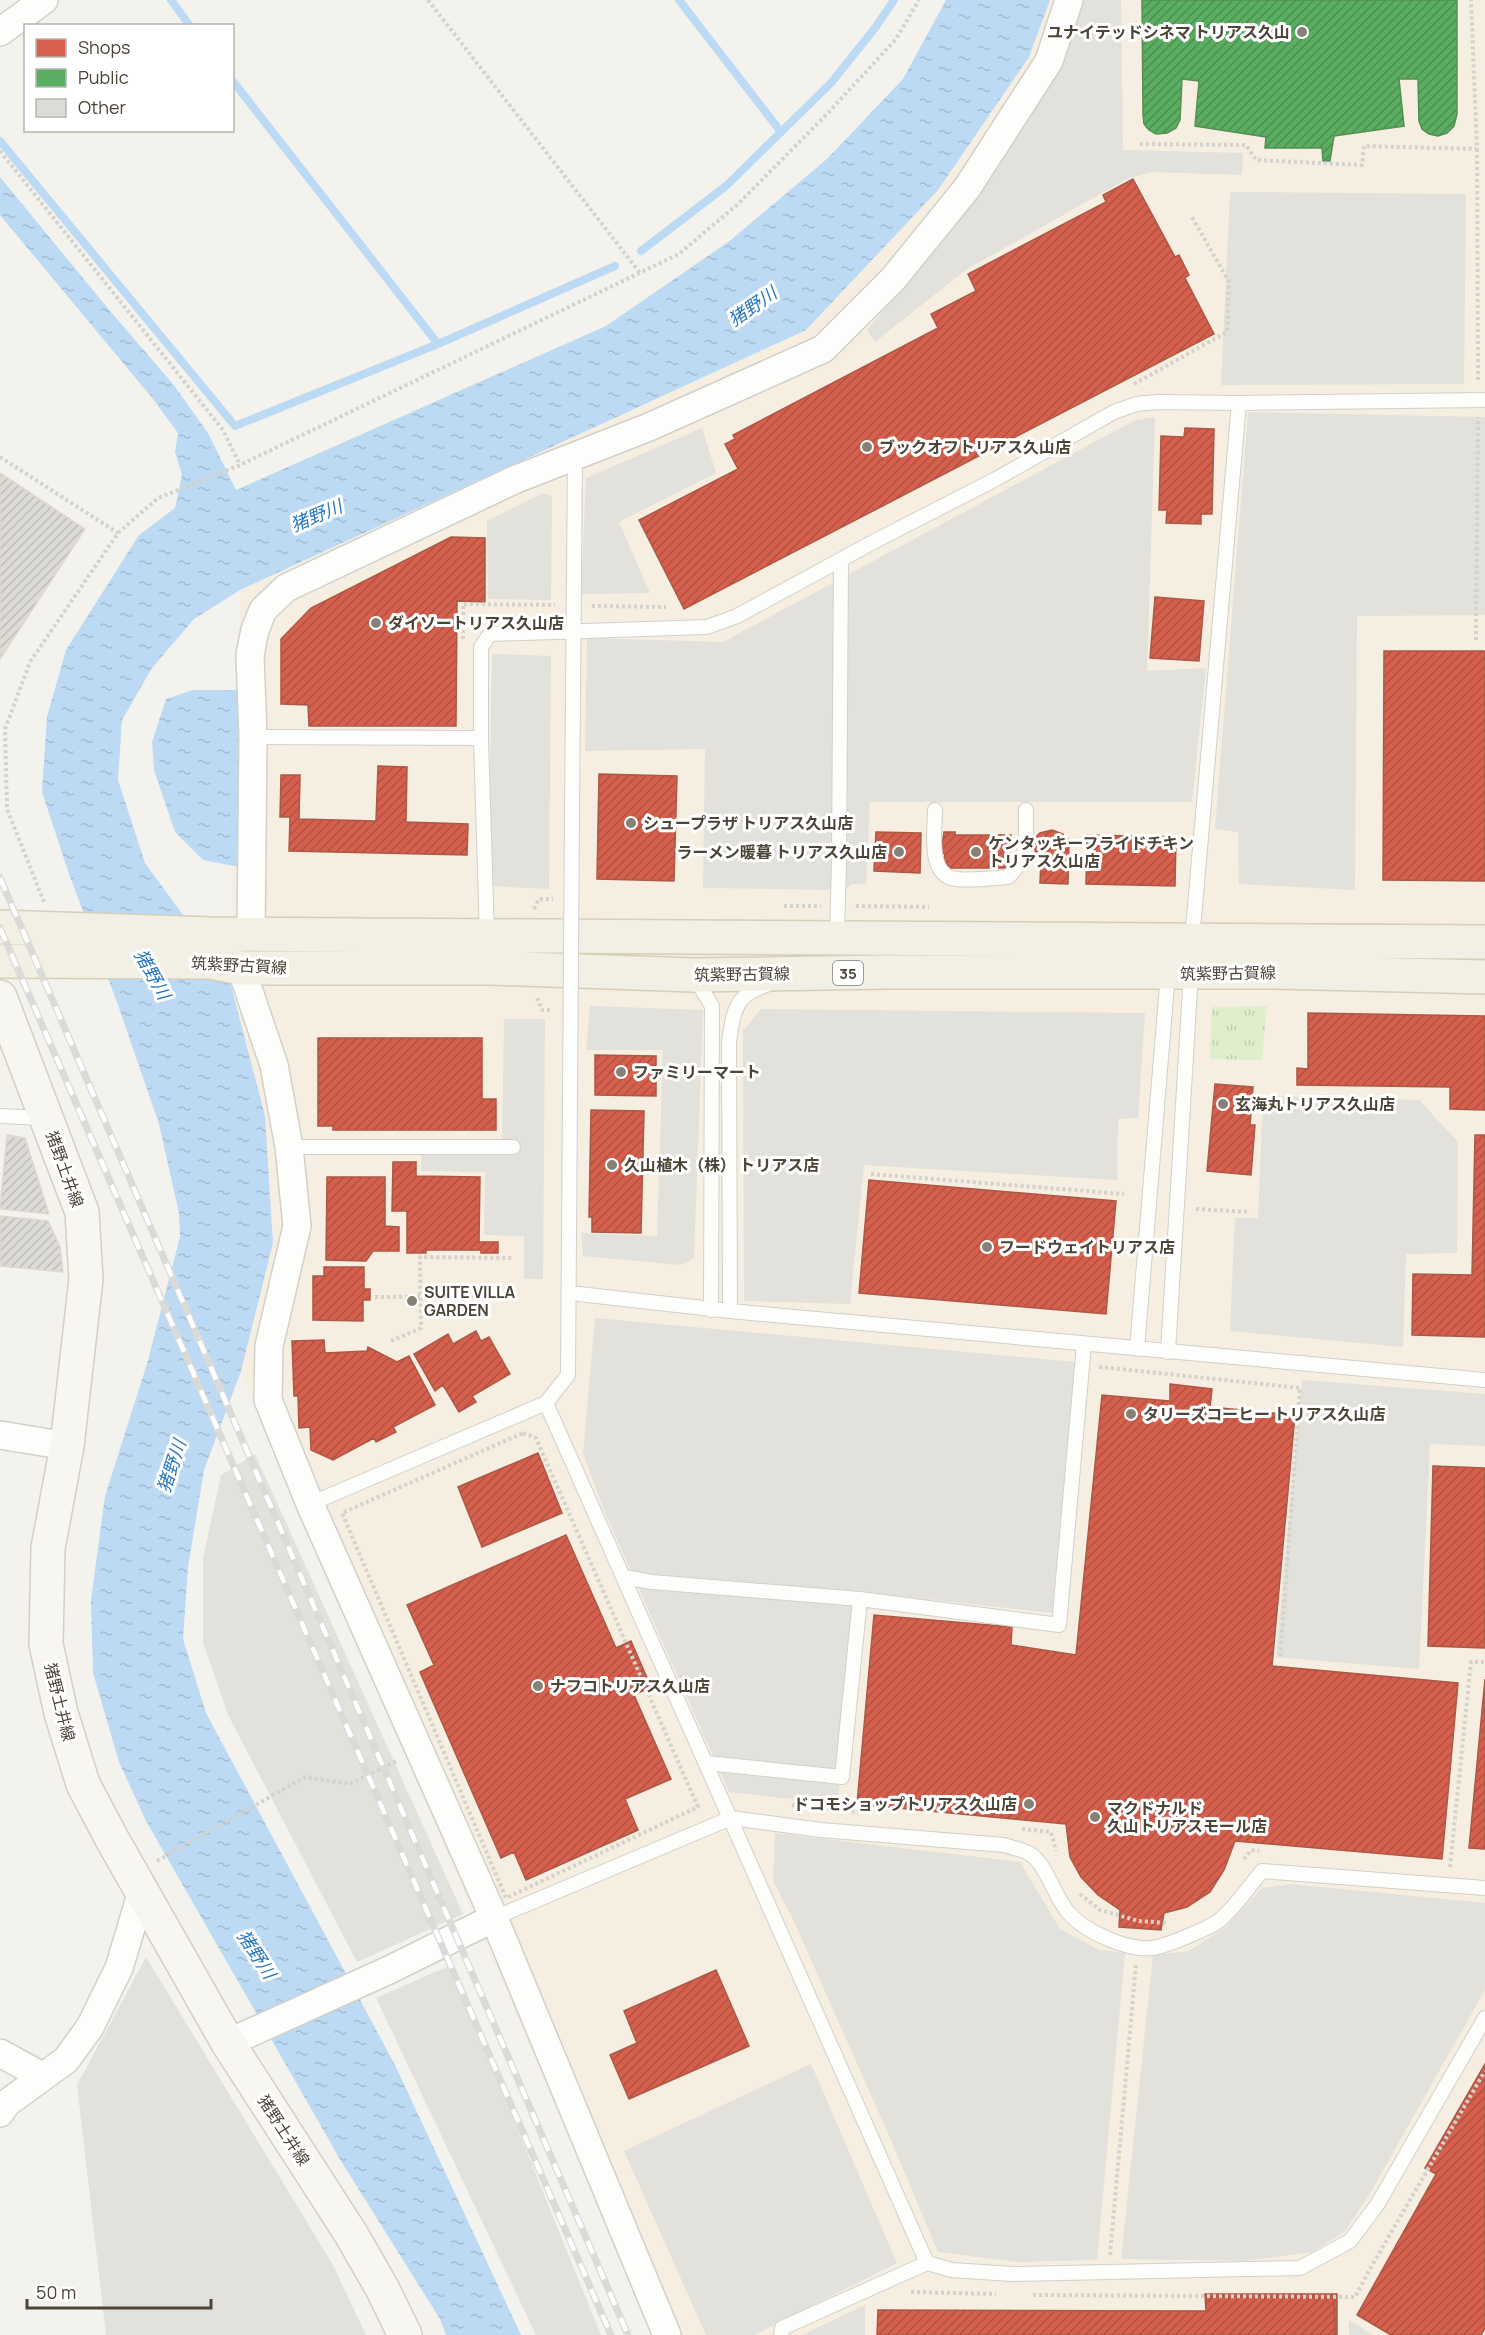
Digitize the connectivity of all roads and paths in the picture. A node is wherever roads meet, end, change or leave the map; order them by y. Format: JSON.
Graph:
{"nodes":[{"id":1,"x":44,"y":0,"type":"edge"},
{"id":2,"x":428,"y":0,"type":"edge"},
{"id":3,"x":919,"y":0,"type":"edge"},
{"id":4,"x":1069,"y":0,"type":"edge"},
{"id":5,"x":1471,"y":0,"type":"edge"},
{"id":6,"x":0,"y":32,"type":"edge"},
{"id":7,"x":1140,"y":144,"type":"dead end"},
{"id":8,"x":1478,"y":149,"type":"junction"},
{"id":9,"x":0,"y":151,"type":"edge"},
{"id":10,"x":1192,"y":218,"type":"dead end"},
{"id":11,"x":640,"y":273,"type":"junction"},
{"id":12,"x":1132,"y":385,"type":"dead end"},
{"id":13,"x":1482,"y":400,"type":"edge"},
{"id":14,"x":1239,"y":403,"type":"junction"},
{"id":15,"x":0,"y":457,"type":"edge"},
{"id":16,"x":575,"y":457,"type":"junction"},
{"id":17,"x":240,"y":465,"type":"junction"},
{"id":18,"x":118,"y":532,"type":"junction"},
{"id":19,"x":840,"y":561,"type":"junction"},
{"id":20,"x":573,"y":606,"type":"junction"},
{"id":21,"x":677,"y":607,"type":"dead end"},
{"id":22,"x":573,"y":631,"type":"junction"},
{"id":23,"x":1476,"y":640,"type":"dead end"},
{"id":24,"x":463,"y":644,"type":"dead end"},
{"id":25,"x":253,"y":737,"type":"junction"},
{"id":26,"x":481,"y":738,"type":"junction"},
{"id":27,"x":935,"y":810,"type":"dead end"},
{"id":28,"x":1026,"y":810,"type":"dead end"},
{"id":29,"x":555,"y":898,"type":"dead end"},
{"id":30,"x":532,"y":912,"type":"dead end"},
{"id":31,"x":0,"y":927,"type":"edge"},
{"id":32,"x":50,"y":929,"type":"junction"},
{"id":33,"x":251,"y":934,"type":"junction"},
{"id":34,"x":487,"y":937,"type":"junction"},
{"id":35,"x":837,"y":937,"type":"junction"},
{"id":36,"x":1192,"y":940,"type":"junction"},
{"id":37,"x":1485,"y":942,"type":"edge"},
{"id":38,"x":221,"y":955,"type":"junction"},
{"id":39,"x":0,"y":961,"type":"edge"},
{"id":40,"x":1180,"y":973,"type":"junction"},
{"id":41,"x":800,"y":974,"type":"junction"},
{"id":42,"x":693,"y":975,"type":"junction"},
{"id":43,"x":1485,"y":977,"type":"edge"},
{"id":44,"x":536,"y":994,"type":"dead end"},
{"id":45,"x":0,"y":998,"type":"edge"},
{"id":46,"x":555,"y":1011,"type":"dead end"},
{"id":47,"x":0,"y":1116,"type":"edge"},
{"id":48,"x":46,"y":1119,"type":"junction"},
{"id":49,"x":289,"y":1147,"type":"junction"},
{"id":50,"x":513,"y":1147,"type":"dead end"},
{"id":51,"x":871,"y":1174,"type":"dead end"},
{"id":52,"x":1124,"y":1194,"type":"dead end"},
{"id":53,"x":1194,"y":1209,"type":"dead end"},
{"id":54,"x":1250,"y":1212,"type":"dead end"},
{"id":55,"x":513,"y":1258,"type":"dead end"},
{"id":56,"x":570,"y":1293,"type":"junction"},
{"id":57,"x":512,"y":1296,"type":"dead end"},
{"id":58,"x":375,"y":1297,"type":"dead end"},
{"id":59,"x":421,"y":1297,"type":"junction"},
{"id":60,"x":711,"y":1310,"type":"junction"},
{"id":61,"x":730,"y":1311,"type":"junction"},
{"id":62,"x":392,"y":1341,"type":"dead end"},
{"id":63,"x":1084,"y":1344,"type":"junction"},
{"id":64,"x":1137,"y":1349,"type":"junction"},
{"id":65,"x":1168,"y":1352,"type":"junction"},
{"id":66,"x":1100,"y":1378,"type":"dead end"},
{"id":67,"x":1485,"y":1380,"type":"edge"},
{"id":68,"x":546,"y":1403,"type":"junction"},
{"id":69,"x":0,"y":1436,"type":"edge"},
{"id":70,"x":67,"y":1446,"type":"junction"},
{"id":71,"x":310,"y":1504,"type":"junction"},
{"id":72,"x":624,"y":1577,"type":"junction"},
{"id":73,"x":860,"y":1599,"type":"junction"},
{"id":74,"x":1280,"y":1659,"type":"dead end"},
{"id":75,"x":1485,"y":1662,"type":"edge"},
{"id":76,"x":429,"y":1744,"type":"junction"},
{"id":77,"x":707,"y":1763,"type":"junction"},
{"id":78,"x":849,"y":1788,"type":"dead end"},
{"id":79,"x":847,"y":1810,"type":"dead end"},
{"id":80,"x":731,"y":1818,"type":"junction"},
{"id":81,"x":1450,"y":1868,"type":"dead end"},
{"id":82,"x":137,"y":1882,"type":"junction"},
{"id":83,"x":1485,"y":1888,"type":"edge"},
{"id":84,"x":494,"y":1918,"type":"junction"},
{"id":85,"x":1137,"y":1957,"type":"dead end"},
{"id":86,"x":1485,"y":2018,"type":"edge"},
{"id":87,"x":228,"y":2043,"type":"junction"},
{"id":88,"x":0,"y":2053,"type":"edge"},
{"id":89,"x":42,"y":2076,"type":"junction"},
{"id":90,"x":0,"y":2113,"type":"edge"},
{"id":91,"x":1110,"y":2259,"type":"dead end"},
{"id":92,"x":927,"y":2263,"type":"junction"},
{"id":93,"x":405,"y":2335,"type":"edge"},
{"id":94,"x":667,"y":2335,"type":"edge"},
{"id":95,"x":782,"y":2335,"type":"edge"}],
"edges":[{"from":1,"to":6,"type":"street"},
{"from":2,"to":11,"type":"path"},
{"from":3,"to":11,"type":"path"},
{"from":4,"to":16,"type":"street"},
{"from":5,"to":8,"type":"path"},
{"from":7,"to":8,"type":"path"},
{"from":8,"to":13,"type":"path"},
{"from":9,"to":17,"type":"path"},
{"from":10,"to":12,"type":"path"},
{"from":11,"to":17,"type":"path"},
{"from":13,"to":14,"type":"lane"},
{"from":13,"to":23,"type":"path"},
{"from":14,"to":19,"type":"lane"},
{"from":14,"to":36,"type":"lane"},
{"from":15,"to":18,"type":"path"},
{"from":16,"to":20,"type":"lane"},
{"from":16,"to":25,"type":"street"},
{"from":17,"to":18,"type":"path"},
{"from":18,"to":32,"type":"path"},
{"from":19,"to":22,"type":"lane"},
{"from":19,"to":35,"type":"lane"},
{"from":20,"to":21,"type":"path"},
{"from":20,"to":22,"type":"lane"},
{"from":20,"to":24,"type":"path"},
{"from":22,"to":26,"type":"lane"},
{"from":22,"to":56,"type":"lane","bridge":true},
{"from":25,"to":26,"type":"lane"},
{"from":25,"to":33,"type":"street"},
{"from":26,"to":34,"type":"lane"},
{"from":27,"to":28,"type":"lane"},
{"from":29,"to":30,"type":"path"},
{"from":31,"to":32,"type":"main road","name":"筑紫野古賀線","number":"35"},
{"from":32,"to":38,"type":"main road","name":"筑紫野古賀線","number":"35"},
{"from":33,"to":34,"type":"main road","name":"筑紫野古賀線","number":"35"},
{"from":33,"to":38,"type":"main road","name":"筑紫野古賀線","number":"35"},
{"from":34,"to":35,"type":"main road","name":"筑紫野古賀線","number":"35"},
{"from":35,"to":36,"type":"main road","name":"筑紫野古賀線","number":"35"},
{"from":36,"to":37,"type":"main road","name":"筑紫野古賀線","number":"35"},
{"from":38,"to":39,"type":"main road","name":"筑紫野古賀線","number":"35"},
{"from":38,"to":42,"type":"main road","name":"筑紫野古賀線","number":"35"},
{"from":38,"to":49,"type":"street"},
{"from":40,"to":41,"type":"main road","name":"筑紫野古賀線","number":"35"},
{"from":40,"to":43,"type":"main road","name":"筑紫野古賀線","number":"35"},
{"from":40,"to":64,"type":"lane"},
{"from":40,"to":65,"type":"lane"},
{"from":41,"to":42,"type":"main road","name":"筑紫野古賀線","number":"35"},
{"from":41,"to":61,"type":"lane"},
{"from":42,"to":60,"type":"lane"},
{"from":44,"to":46,"type":"path"},
{"from":45,"to":48,"type":"main road","name":"猪野土井線"},
{"from":47,"to":48,"type":"lane"},
{"from":48,"to":70,"type":"main road","name":"猪野土井線"},
{"from":49,"to":50,"type":"lane"},
{"from":49,"to":71,"type":"street"},
{"from":51,"to":52,"type":"path"},
{"from":53,"to":54,"type":"path"},
{"from":55,"to":59,"type":"path"},
{"from":56,"to":60,"type":"lane"},
{"from":56,"to":68,"type":"lane"},
{"from":57,"to":59,"type":"path"},
{"from":58,"to":59,"type":"path"},
{"from":59,"to":62,"type":"path"},
{"from":60,"to":61,"type":"lane"},
{"from":61,"to":63,"type":"lane"},
{"from":63,"to":64,"type":"lane"},
{"from":63,"to":73,"type":"lane"},
{"from":64,"to":65,"type":"lane"},
{"from":65,"to":67,"type":"lane"},
{"from":66,"to":74,"type":"path"},
{"from":68,"to":71,"type":"lane"},
{"from":68,"to":72,"type":"lane"},
{"from":69,"to":70,"type":"street"},
{"from":70,"to":82,"type":"main road","name":"猪野土井線"},
{"from":71,"to":76,"type":"street"},
{"from":72,"to":73,"type":"lane"},
{"from":72,"to":77,"type":"lane"},
{"from":73,"to":77,"type":"lane"},
{"from":75,"to":81,"type":"path"},
{"from":76,"to":76,"type":"path"},
{"from":76,"to":82,"type":"path"},
{"from":76,"to":84,"type":"street"},
{"from":77,"to":80,"type":"lane"},
{"from":78,"to":79,"type":"path"},
{"from":80,"to":83,"type":"lane"},
{"from":80,"to":84,"type":"lane"},
{"from":80,"to":92,"type":"lane"},
{"from":82,"to":87,"type":"main road","name":"猪野土井線"},
{"from":82,"to":89,"type":"street"},
{"from":84,"to":87,"type":"street"},
{"from":84,"to":94,"type":"street"},
{"from":85,"to":91,"type":"path"},
{"from":86,"to":92,"type":"lane"},
{"from":87,"to":93,"type":"main road","name":"猪野土井線"},
{"from":88,"to":89,"type":"street"},
{"from":89,"to":90,"type":"street"},
{"from":92,"to":95,"type":"lane"}]}
